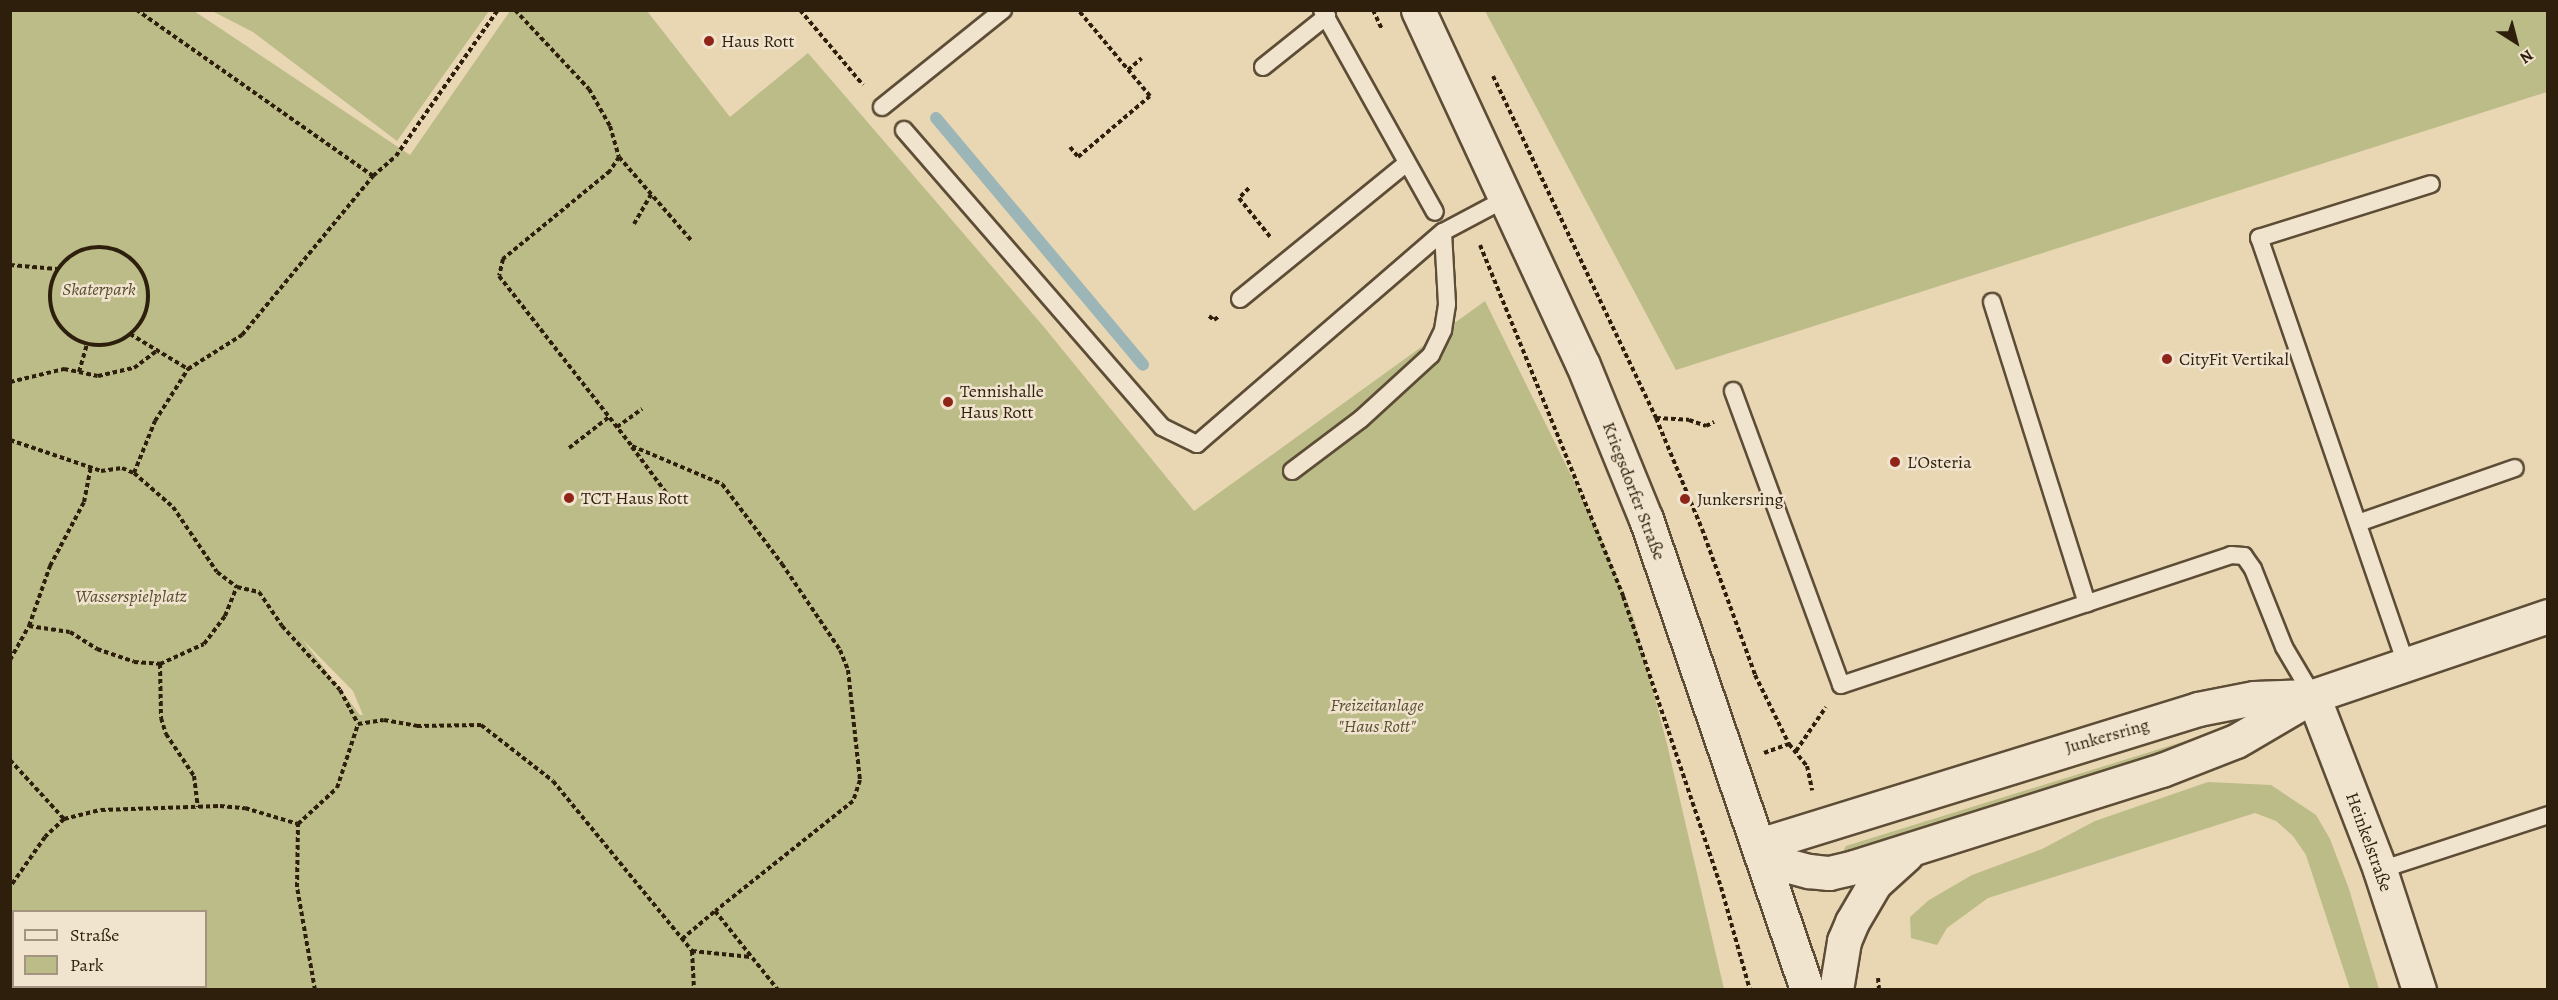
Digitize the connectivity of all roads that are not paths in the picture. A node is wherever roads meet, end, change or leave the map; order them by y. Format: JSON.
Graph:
{"nodes":[{"id":1,"x":1003,"y":10,"type":"edge"},
{"id":2,"x":1418,"y":10,"type":"edge"},
{"id":3,"x":1325,"y":13,"type":"edge"},
{"id":4,"x":1263,"y":67,"type":"dead end"},
{"id":5,"x":882,"y":107,"type":"road end"},
{"id":6,"x":904,"y":130,"type":"dead end"},
{"id":7,"x":1407,"y":163,"type":"junction"},
{"id":8,"x":2431,"y":183,"type":"dead end"},
{"id":9,"x":1507,"y":198,"type":"junction"},
{"id":10,"x":1435,"y":212,"type":"dead end"},
{"id":11,"x":1443,"y":232,"type":"junction"},
{"id":12,"x":1239,"y":299,"type":"dead end"},
{"id":13,"x":1992,"y":302,"type":"dead end"},
{"id":14,"x":1733,"y":391,"type":"dead end"},
{"id":15,"x":2515,"y":468,"type":"dead end"},
{"id":16,"x":1292,"y":471,"type":"dead end"},
{"id":17,"x":2358,"y":523,"type":"junction"},
{"id":18,"x":2087,"y":603,"type":"junction"},
{"id":19,"x":2547,"y":616,"type":"edge"},
{"id":20,"x":2406,"y":664,"type":"junction"},
{"id":21,"x":2313,"y":696,"type":"junction"},
{"id":22,"x":2547,"y":815,"type":"edge"},
{"id":23,"x":1759,"y":845,"type":"junction"},
{"id":24,"x":1918,"y":847,"type":"junction"},
{"id":25,"x":2380,"y":870,"type":"junction"},
{"id":26,"x":1807,"y":990,"type":"edge"},
{"id":27,"x":1836,"y":990,"type":"edge"},
{"id":28,"x":2419,"y":990,"type":"edge"}],
"edges":[{"from":1,"to":5,"type":"lane"},
{"from":2,"to":9,"type":"street","name":"Kriegsdorfer Straße"},
{"from":3,"to":4,"type":"lane"},
{"from":3,"to":7,"type":"lane"},
{"from":6,"to":11,"type":"lane"},
{"from":7,"to":10,"type":"lane"},
{"from":7,"to":12,"type":"lane"},
{"from":8,"to":17,"type":"lane"},
{"from":9,"to":11,"type":"lane"},
{"from":9,"to":23,"type":"street","name":"Kriegsdorfer Straße"},
{"from":11,"to":16,"type":"lane"},
{"from":13,"to":18,"type":"lane"},
{"from":14,"to":18,"type":"lane"},
{"from":15,"to":17,"type":"lane"},
{"from":17,"to":20,"type":"lane"},
{"from":18,"to":21,"type":"lane"},
{"from":19,"to":20,"type":"street","name":"Junkersring"},
{"from":20,"to":21,"type":"street","name":"Junkersring"},
{"from":21,"to":23,"type":"street","name":"Junkersring"},
{"from":21,"to":24,"type":"street","name":"Junkersring"},
{"from":21,"to":25,"type":"street","name":"Heinkelstraße"},
{"from":22,"to":25,"type":"lane"},
{"from":23,"to":24,"type":"street","name":"Junkersring"},
{"from":23,"to":26,"type":"street","name":"Kriegsdorfer Straße"},
{"from":24,"to":27,"type":"street","name":"Junkersring"},
{"from":25,"to":28,"type":"street","name":"Heinkelstraße"}]}
